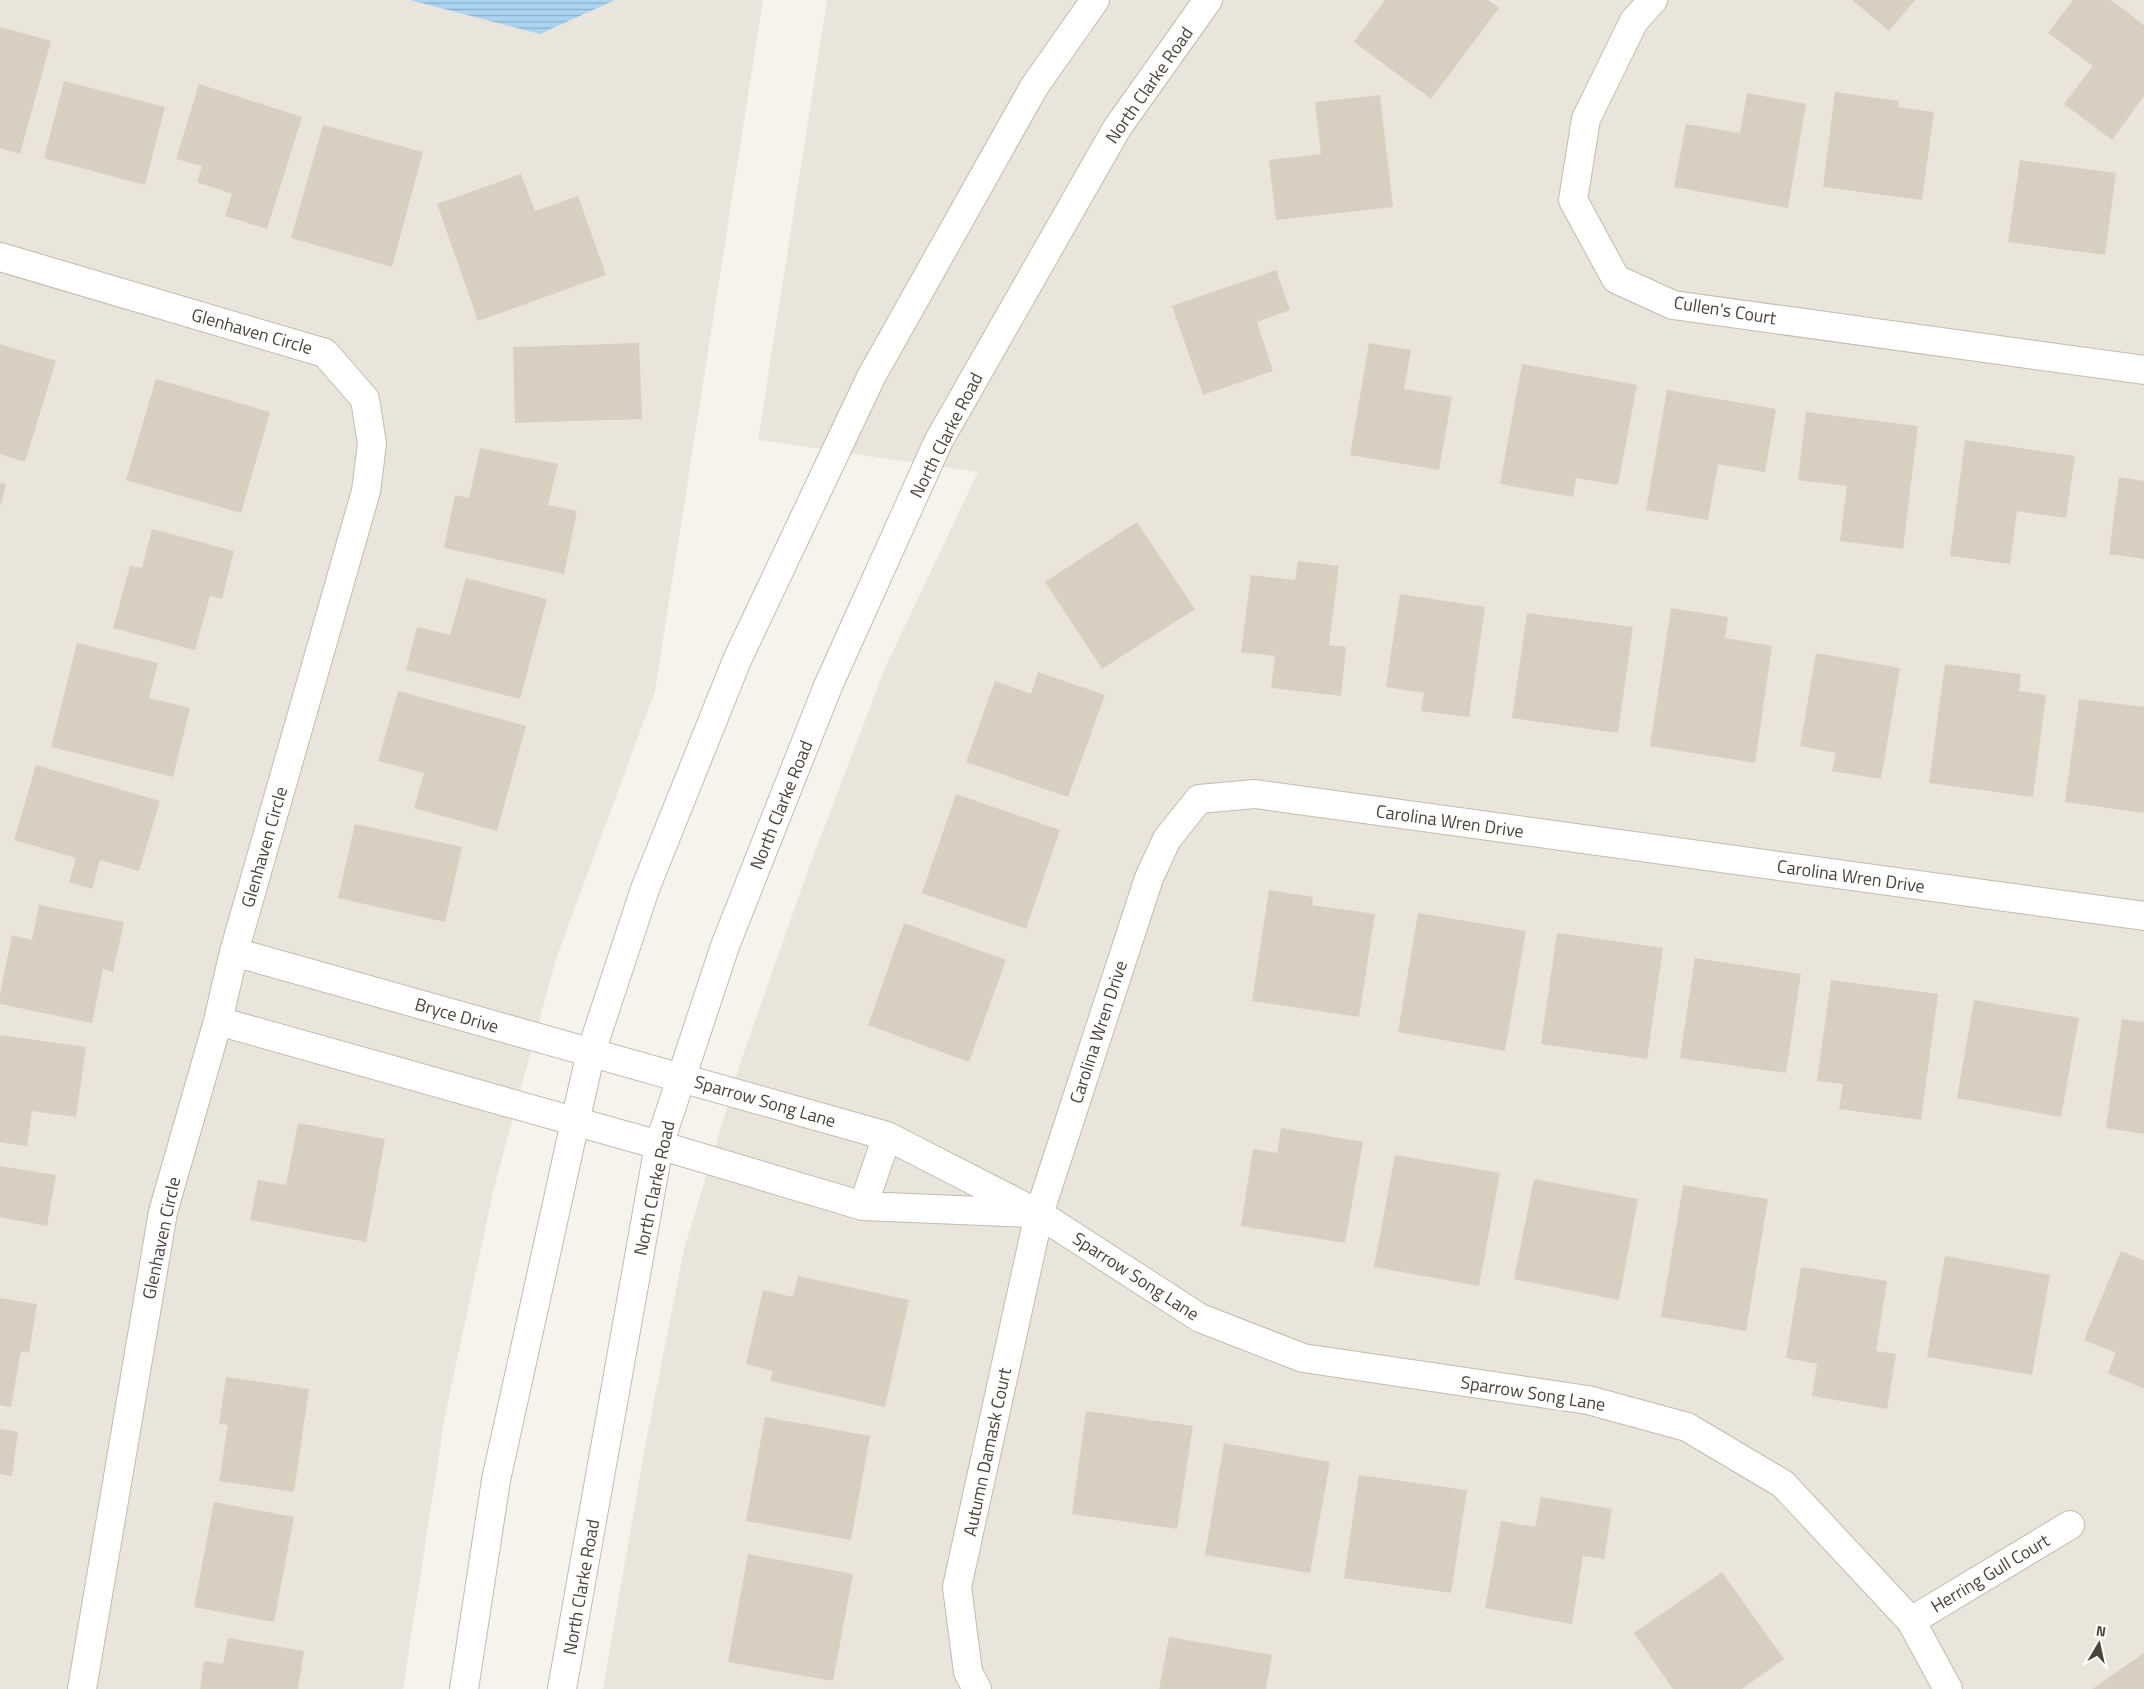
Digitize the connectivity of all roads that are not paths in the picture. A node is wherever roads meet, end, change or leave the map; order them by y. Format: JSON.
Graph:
{"nodes":[{"id":1,"x":1096,"y":0,"type":"edge"},
{"id":2,"x":1208,"y":0,"type":"edge"},
{"id":3,"x":1653,"y":0,"type":"edge"},
{"id":4,"x":0,"y":257,"type":"edge"},
{"id":5,"x":2144,"y":370,"type":"edge"},
{"id":6,"x":2144,"y":916,"type":"edge"},
{"id":7,"x":234,"y":952,"type":"junction"},
{"id":8,"x":218,"y":1021,"type":"junction"},
{"id":9,"x":592,"y":1052,"type":"junction"},
{"id":10,"x":680,"y":1078,"type":"junction"},
{"id":11,"x":575,"y":1122,"type":"junction"},
{"id":12,"x":887,"y":1136,"type":"junction"},
{"id":13,"x":659,"y":1145,"type":"junction"},
{"id":14,"x":864,"y":1206,"type":"junction"},
{"id":15,"x":1039,"y":1214,"type":"junction"},
{"id":16,"x":2070,"y":1525,"type":"dead end"},
{"id":17,"x":1911,"y":1621,"type":"junction"},
{"id":18,"x":82,"y":1689,"type":"edge"},
{"id":19,"x":464,"y":1689,"type":"edge"},
{"id":20,"x":562,"y":1689,"type":"edge"},
{"id":21,"x":977,"y":1689,"type":"edge"},
{"id":22,"x":1948,"y":1689,"type":"edge"}],
"edges":[{"from":1,"to":9,"type":"street"},
{"from":2,"to":10,"type":"street","name":"North Clarke Road"},
{"from":3,"to":5,"type":"street","name":"Cullen's Court"},
{"from":4,"to":7,"type":"street","name":"Glenhaven Circle"},
{"from":6,"to":15,"type":"street","name":"Carolina Wren Drive"},
{"from":7,"to":8,"type":"street","name":"Glenhaven Circle"},
{"from":7,"to":9,"type":"street","name":"Bryce Drive"},
{"from":8,"to":11,"type":"street"},
{"from":8,"to":18,"type":"street","name":"Glenhaven Circle"},
{"from":9,"to":10,"type":"street","name":"Bryce Drive"},
{"from":9,"to":11,"type":"street"},
{"from":10,"to":12,"type":"street","name":"Sparrow Song Lane"},
{"from":10,"to":13,"type":"street","name":"North Clarke Road"},
{"from":11,"to":13,"type":"street"},
{"from":11,"to":19,"type":"street"},
{"from":12,"to":14,"type":"street"},
{"from":12,"to":15,"type":"street","name":"Sparrow Song Lane"},
{"from":13,"to":14,"type":"street"},
{"from":13,"to":20,"type":"street","name":"North Clarke Road"},
{"from":14,"to":15,"type":"street"},
{"from":15,"to":17,"type":"street","name":"Sparrow Song Lane"},
{"from":15,"to":21,"type":"street","name":"Autumn Damask Court"},
{"from":16,"to":17,"type":"street","name":"Herring Gull Court"},
{"from":17,"to":22,"type":"street","name":"Sparrow Song Lane"}]}
